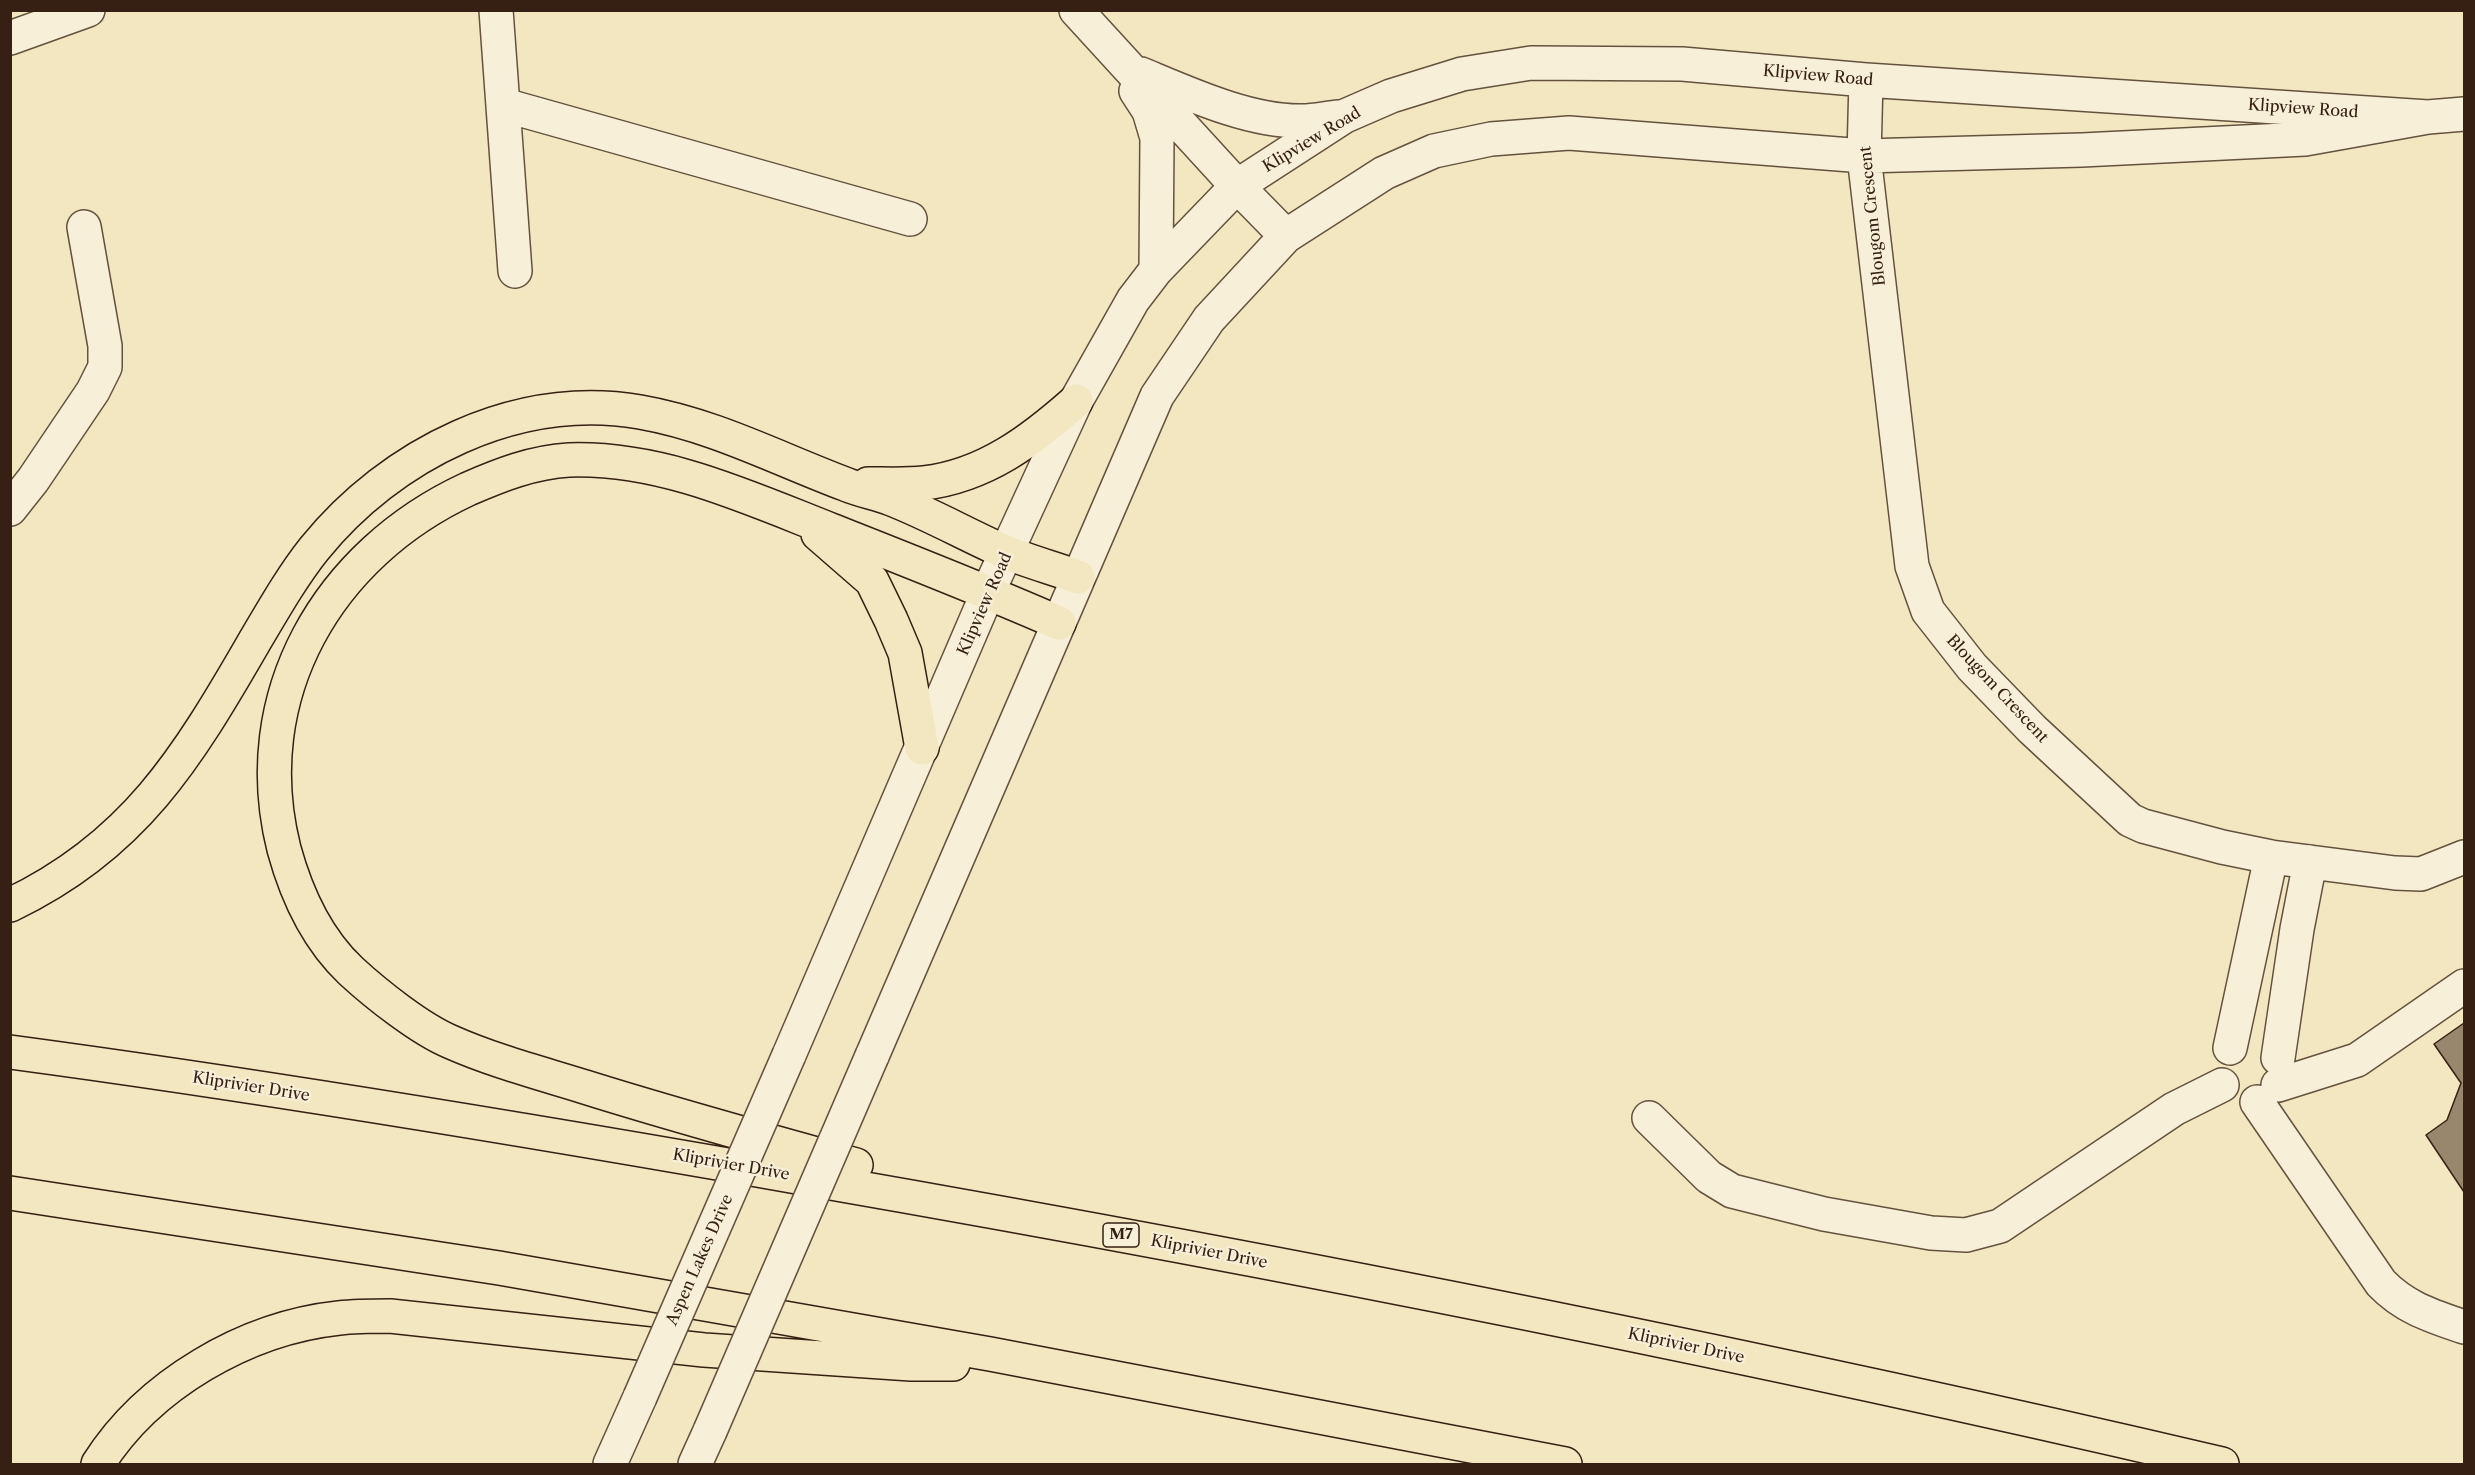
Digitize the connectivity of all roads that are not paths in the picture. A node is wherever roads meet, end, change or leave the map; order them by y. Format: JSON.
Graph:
{"nodes":[{"id":1,"x":88,"y":10,"type":"edge"},
{"id":2,"x":496,"y":10,"type":"edge"},
{"id":3,"x":1076,"y":10,"type":"edge"},
{"id":4,"x":10,"y":38,"type":"edge"},
{"id":5,"x":1108,"y":46,"type":"junction"},
{"id":6,"x":1131,"y":70,"type":"junction"},
{"id":7,"x":1866,"y":80,"type":"junction"},
{"id":8,"x":504,"y":105,"type":"junction"},
{"id":9,"x":2464,"y":114,"type":"edge"},
{"id":10,"x":1346,"y":116,"type":"junction"},
{"id":11,"x":2428,"y":117,"type":"junction"},
{"id":12,"x":1864,"y":156,"type":"junction"},
{"id":13,"x":1237,"y":186,"type":"junction"},
{"id":14,"x":910,"y":219,"type":"dead end"},
{"id":15,"x":84,"y":227,"type":"dead end"},
{"id":16,"x":1286,"y":236,"type":"junction"},
{"id":17,"x":1156,"y":270,"type":"junction"},
{"id":18,"x":515,"y":271,"type":"dead end"},
{"id":19,"x":1076,"y":401,"type":"junction"},
{"id":20,"x":845,"y":484,"type":"junction"},
{"id":21,"x":10,"y":509,"type":"edge"},
{"id":22,"x":800,"y":518,"type":"junction"},
{"id":23,"x":1007,"y":552,"type":"junction"},
{"id":24,"x":1078,"y":577,"type":"junction"},
{"id":25,"x":988,"y":592,"type":"junction"},
{"id":26,"x":1059,"y":623,"type":"junction"},
{"id":27,"x":922,"y":748,"type":"junction"},
{"id":28,"x":2271,"y":857,"type":"junction"},
{"id":29,"x":2464,"y":857,"type":"edge"},
{"id":30,"x":2310,"y":862,"type":"junction"},
{"id":31,"x":10,"y":905,"type":"edge"},
{"id":32,"x":2464,"y":986,"type":"edge"},
{"id":33,"x":2230,"y":1048,"type":"junction"},
{"id":34,"x":10,"y":1052,"type":"edge"},
{"id":35,"x":789,"y":1055,"type":"joint"},
{"id":36,"x":2271,"y":1082,"type":"junction"},
{"id":37,"x":2222,"y":1086,"type":"junction"},
{"id":38,"x":1649,"y":1118,"type":"dead end"},
{"id":39,"x":10,"y":1193,"type":"edge"},
{"id":40,"x":1062,"y":1223,"type":"junction"},
{"id":41,"x":2464,"y":1327,"type":"edge"},
{"id":42,"x":990,"y":1354,"type":"junction"},
{"id":43,"x":98,"y":1464,"type":"edge"},
{"id":44,"x":610,"y":1464,"type":"edge"},
{"id":45,"x":695,"y":1464,"type":"edge"},
{"id":46,"x":1565,"y":1464,"type":"edge"},
{"id":47,"x":2222,"y":1464,"type":"edge"}],
"edges":[{"from":1,"to":4,"type":"street"},
{"from":2,"to":8,"type":"street"},
{"from":3,"to":5,"type":"street"},
{"from":5,"to":6,"type":"street"},
{"from":5,"to":17,"type":"street"},
{"from":6,"to":10,"type":"street"},
{"from":6,"to":13,"type":"street"},
{"from":7,"to":10,"type":"street","name":"Klipview Road"},
{"from":7,"to":11,"type":"street","name":"Klipview Road"},
{"from":7,"to":12,"type":"street","name":"Blougom Crescent"},
{"from":8,"to":14,"type":"street"},
{"from":8,"to":18,"type":"street"},
{"from":9,"to":11,"type":"street","name":"Klipview Road"},
{"from":10,"to":13,"type":"street","name":"Klipview Road"},
{"from":11,"to":12,"type":"street","name":"Klipview Road"},
{"from":12,"to":16,"type":"street","name":"Klipview Road"},
{"from":12,"to":28,"type":"street","name":"Blougom Crescent"},
{"from":13,"to":16,"type":"street"},
{"from":13,"to":17,"type":"street","name":"Klipview Road"},
{"from":15,"to":21,"type":"street"},
{"from":16,"to":24,"type":"street","name":"Klipview Road"},
{"from":17,"to":19,"type":"street","name":"Klipview Road"},
{"from":19,"to":20,"type":"main road"},
{"from":19,"to":23,"type":"street","name":"Klipview Road"},
{"from":20,"to":23,"type":"main road"},
{"from":20,"to":31,"type":"main road"},
{"from":22,"to":25,"type":"main road"},
{"from":22,"to":27,"type":"main road"},
{"from":22,"to":40,"type":"main road"},
{"from":23,"to":24,"type":"main road"},
{"from":23,"to":25,"type":"street","name":"Klipview Road"},
{"from":24,"to":26,"type":"street","name":"Klipview Road"},
{"from":25,"to":26,"type":"main road"},
{"from":25,"to":27,"type":"street","name":"Klipview Road"},
{"from":26,"to":45,"type":"street","name":"Klipview Road","bridge":true},
{"from":27,"to":35,"type":"street","name":"Klipview Road"},
{"from":28,"to":30,"type":"street","name":"Blougom Crescent"},
{"from":28,"to":33,"type":"street"},
{"from":29,"to":30,"type":"street","name":"Blougom Crescent"},
{"from":30,"to":36,"type":"street"},
{"from":32,"to":36,"type":"street"},
{"from":33,"to":36,"type":"street"},
{"from":33,"to":37,"type":"street"},
{"from":34,"to":40,"type":"main road","name":"Kliprivier Drive","number":"M7"},
{"from":35,"to":44,"type":"street","name":"Aspen Lakes Drive","bridge":true},
{"from":36,"to":37,"type":"street"},
{"from":36,"to":41,"type":"street"},
{"from":37,"to":38,"type":"street"},
{"from":39,"to":42,"type":"main road"},
{"from":40,"to":47,"type":"main road","name":"Kliprivier Drive","number":"M7"},
{"from":42,"to":43,"type":"main road"},
{"from":42,"to":46,"type":"main road"}]}
